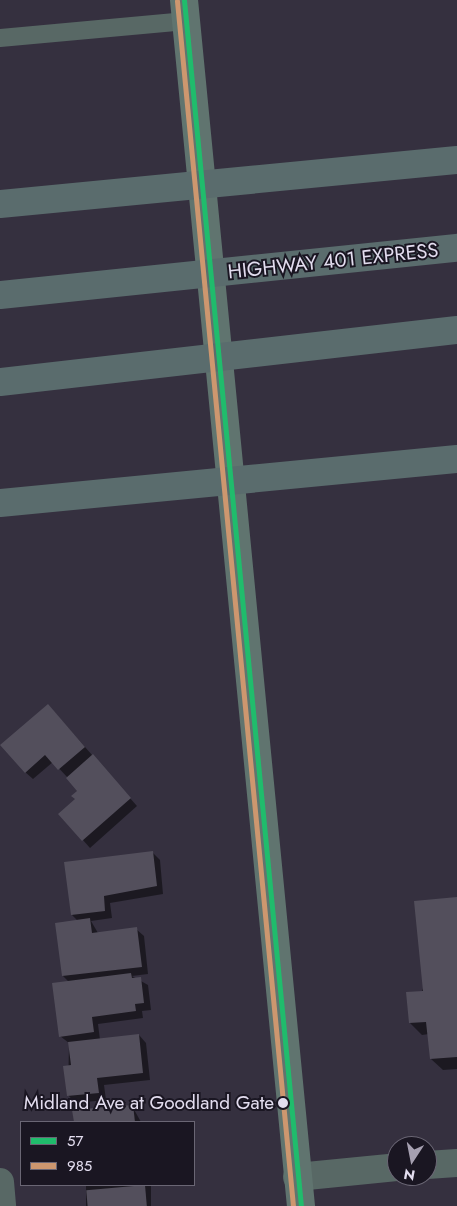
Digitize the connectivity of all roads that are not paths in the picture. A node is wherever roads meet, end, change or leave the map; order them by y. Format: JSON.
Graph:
{"nodes":[{"id":1,"x":185,"y":11,"type":"edge"},
{"id":2,"x":0,"y":38,"type":"edge"},
{"id":3,"x":457,"y":160,"type":"edge"},
{"id":4,"x":0,"y":204,"type":"edge"},
{"id":5,"x":457,"y":248,"type":"edge"},
{"id":6,"x":0,"y":295,"type":"edge"},
{"id":7,"x":457,"y":330,"type":"edge"},
{"id":8,"x":0,"y":382,"type":"edge"},
{"id":9,"x":457,"y":459,"type":"edge"},
{"id":10,"x":0,"y":503,"type":"edge"},
{"id":11,"x":457,"y":1163,"type":"edge"},
{"id":12,"x":437,"y":1164,"type":"edge"},
{"id":13,"x":387,"y":1168,"type":"edge"},
{"id":14,"x":297,"y":1177,"type":"junction"},
{"id":15,"x":0,"y":1182,"type":"edge"},
{"id":16,"x":2,"y":1206,"type":"edge"},
{"id":17,"x":301,"y":1206,"type":"edge"}],
"edges":[{"from":1,"to":2,"type":"lane"},
{"from":1,"to":14,"type":"main road"},
{"from":3,"to":4,"type":"highway"},
{"from":5,"to":6,"type":"highway","name":"HIGHWAY 401 EXPRESS"},
{"from":7,"to":8,"type":"highway"},
{"from":9,"to":10,"type":"highway"},
{"from":11,"to":12,"type":"street"},
{"from":13,"to":14,"type":"street"},
{"from":14,"to":17,"type":"main road"},
{"from":15,"to":16,"type":"street"}]}
